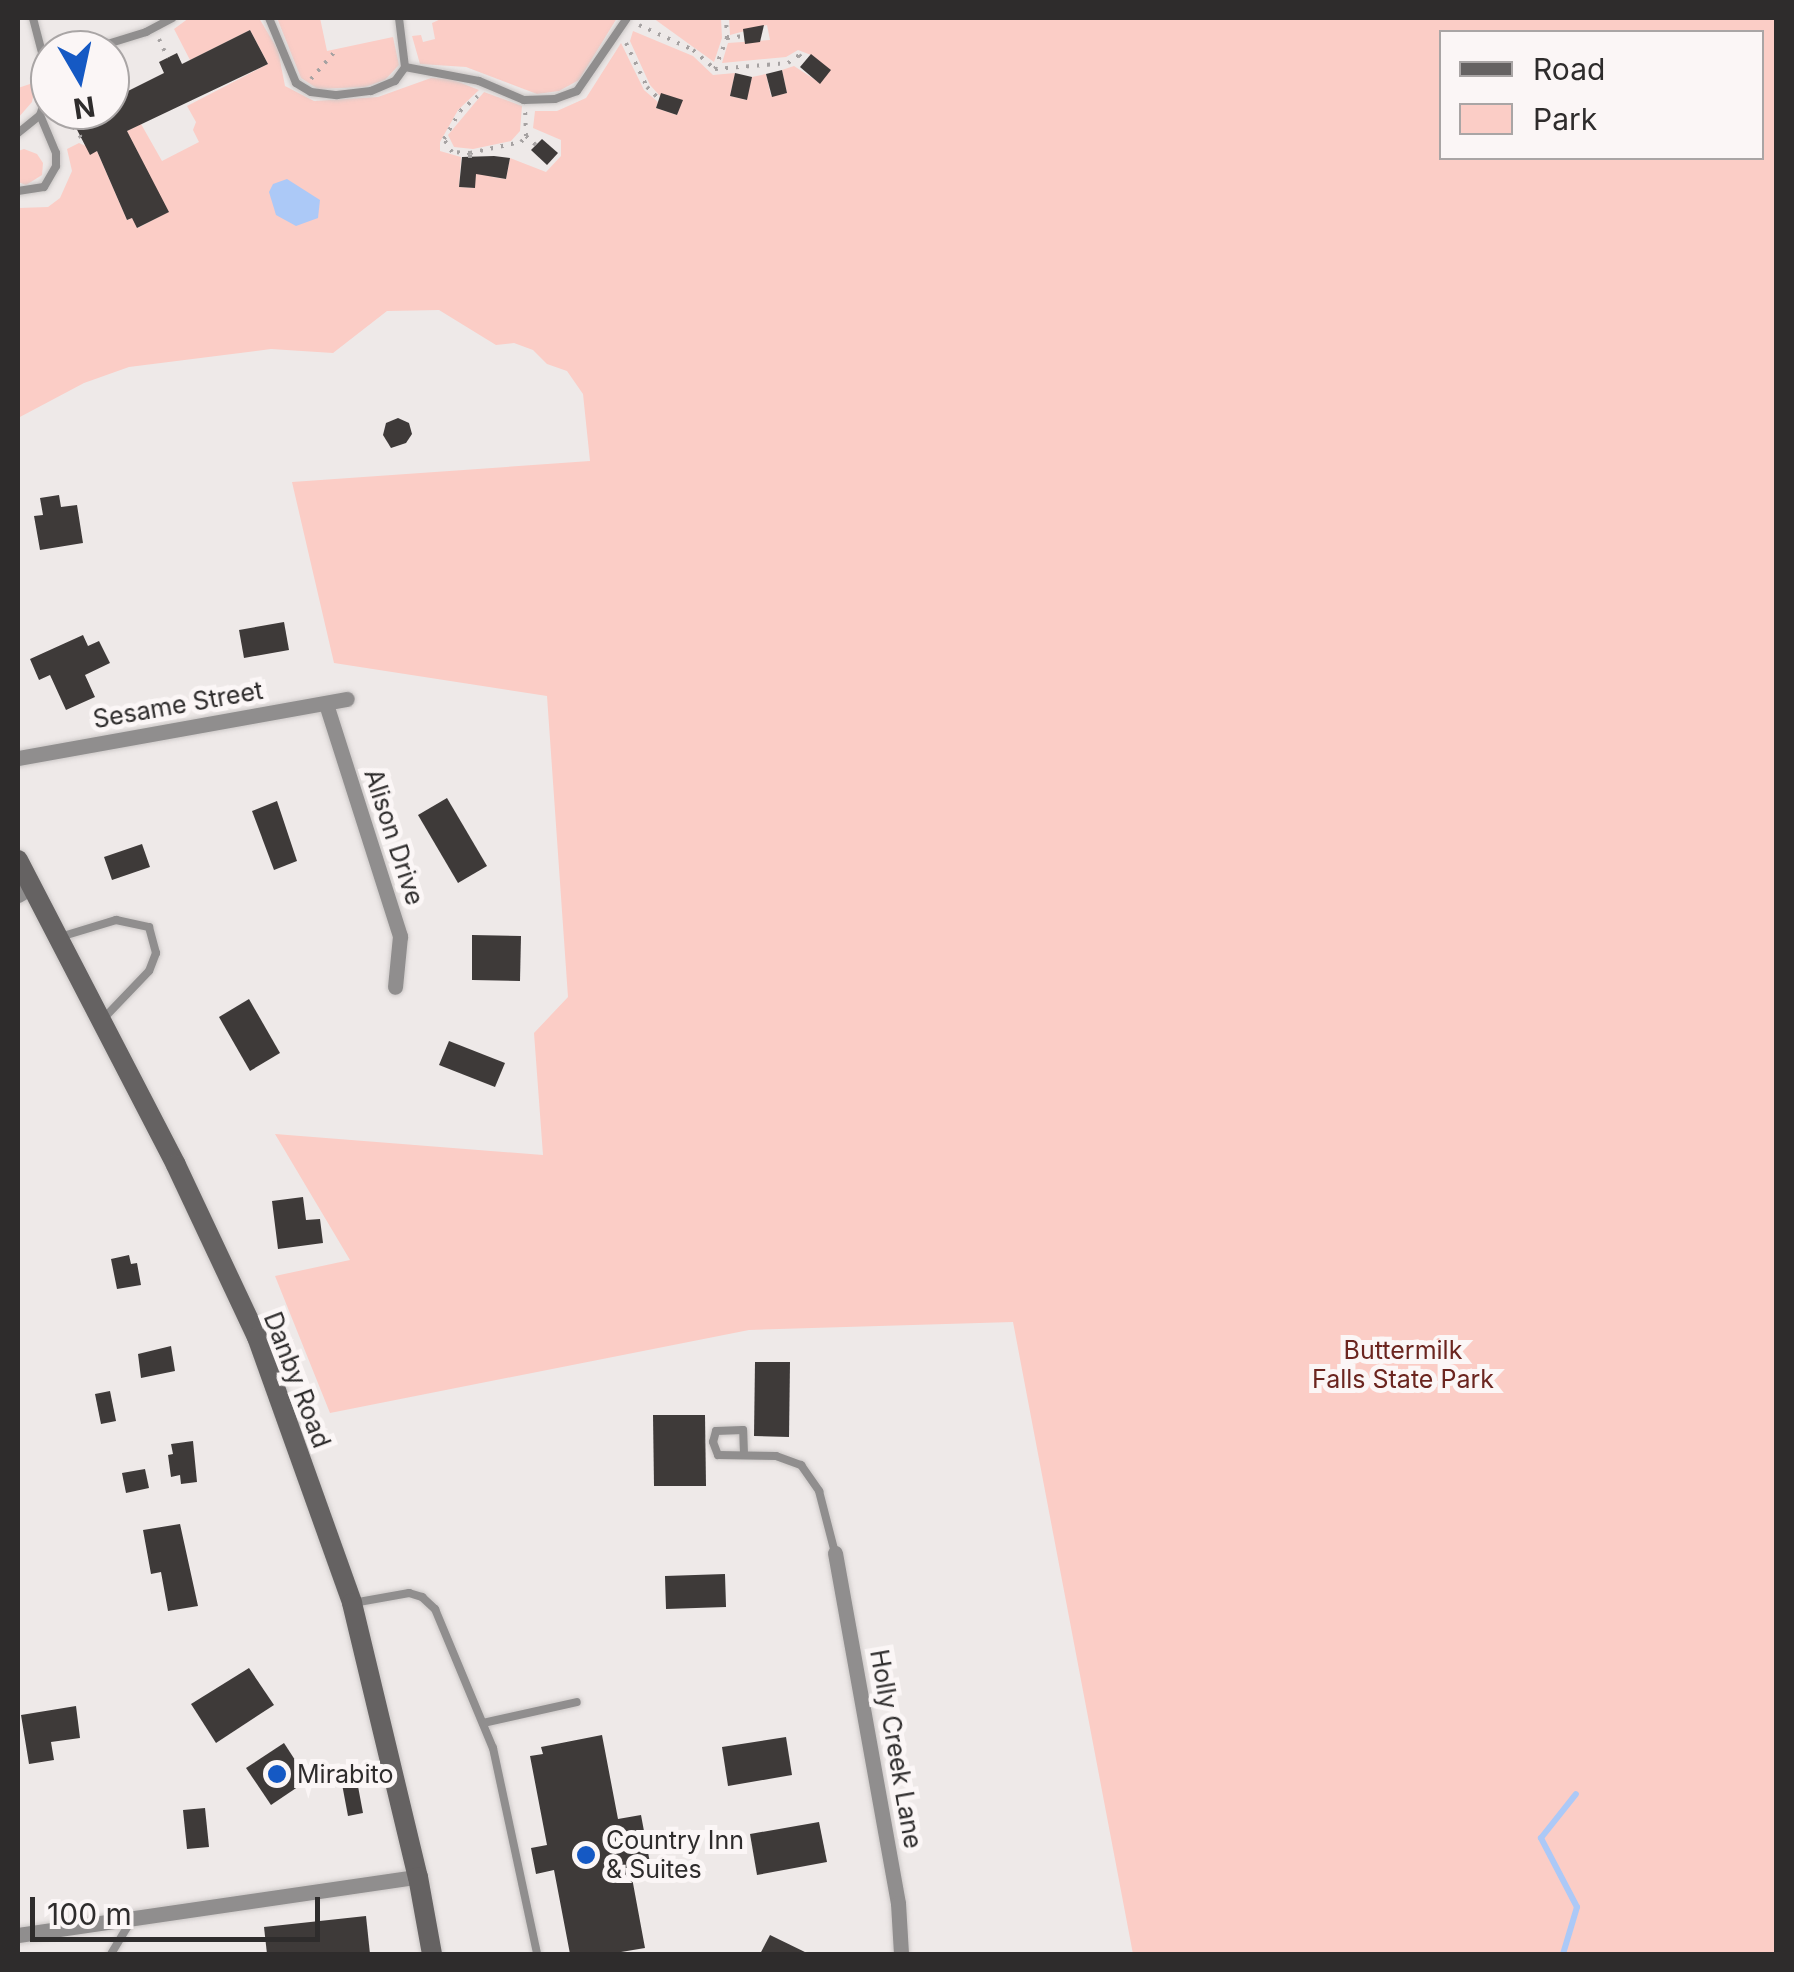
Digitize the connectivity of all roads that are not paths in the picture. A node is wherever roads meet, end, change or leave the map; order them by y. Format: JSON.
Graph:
{"nodes":[{"id":1,"x":172,"y":18,"type":"edge"},
{"id":2,"x":268,"y":18,"type":"edge"},
{"id":3,"x":399,"y":18,"type":"edge"},
{"id":4,"x":626,"y":18,"type":"edge"},
{"id":5,"x":130,"y":37,"type":"edge"},
{"id":6,"x":405,"y":67,"type":"junction"},
{"id":7,"x":46,"y":130,"type":"edge"},
{"id":8,"x":18,"y":191,"type":"edge"},
{"id":9,"x":347,"y":699,"type":"dead end"},
{"id":10,"x":326,"y":704,"type":"junction"},
{"id":11,"x":18,"y":758,"type":"edge"},
{"id":12,"x":18,"y":860,"type":"edge"},
{"id":13,"x":25,"y":891,"type":"edge"},
{"id":14,"x":58,"y":938,"type":"junction"},
{"id":15,"x":394,"y":987,"type":"dead end"},
{"id":16,"x":101,"y":1021,"type":"junction"},
{"id":17,"x":744,"y":1454,"type":"junction"},
{"id":18,"x":836,"y":1553,"type":"joint"},
{"id":19,"x":352,"y":1603,"type":"junction"},
{"id":20,"x":577,"y":1702,"type":"dead end"},
{"id":21,"x":484,"y":1723,"type":"junction"},
{"id":22,"x":418,"y":1877,"type":"junction"},
{"id":23,"x":130,"y":1921,"type":"junction"},
{"id":24,"x":18,"y":1935,"type":"edge"},
{"id":25,"x":112,"y":1954,"type":"edge"},
{"id":26,"x":432,"y":1954,"type":"edge"},
{"id":27,"x":537,"y":1954,"type":"edge"},
{"id":28,"x":901,"y":1954,"type":"edge"}],
"edges":[{"from":1,"to":5,"type":"lane"},
{"from":2,"to":6,"type":"lane"},
{"from":3,"to":6,"type":"lane"},
{"from":4,"to":6,"type":"lane"},
{"from":7,"to":8,"type":"lane"},
{"from":9,"to":10,"type":"street","name":"Sesame Street"},
{"from":10,"to":11,"type":"street","name":"Sesame Street"},
{"from":10,"to":15,"type":"street","name":"Alison Drive"},
{"from":12,"to":13,"type":"main road","name":"Danby Road"},
{"from":13,"to":14,"type":"main road","name":"Danby Road"},
{"from":14,"to":16,"type":"main road","name":"Danby Road"},
{"from":14,"to":16,"type":"lane"},
{"from":16,"to":19,"type":"main road","name":"Danby Road"},
{"from":17,"to":17,"type":"lane"},
{"from":17,"to":18,"type":"lane"},
{"from":18,"to":28,"type":"street","name":"Holly Creek Lane"},
{"from":19,"to":21,"type":"lane"},
{"from":19,"to":22,"type":"main road","name":"Danby Road"},
{"from":20,"to":21,"type":"lane"},
{"from":21,"to":27,"type":"lane"},
{"from":22,"to":23,"type":"street"},
{"from":22,"to":26,"type":"main road","name":"Danby Road"},
{"from":23,"to":24,"type":"street"},
{"from":23,"to":25,"type":"lane"}]}
